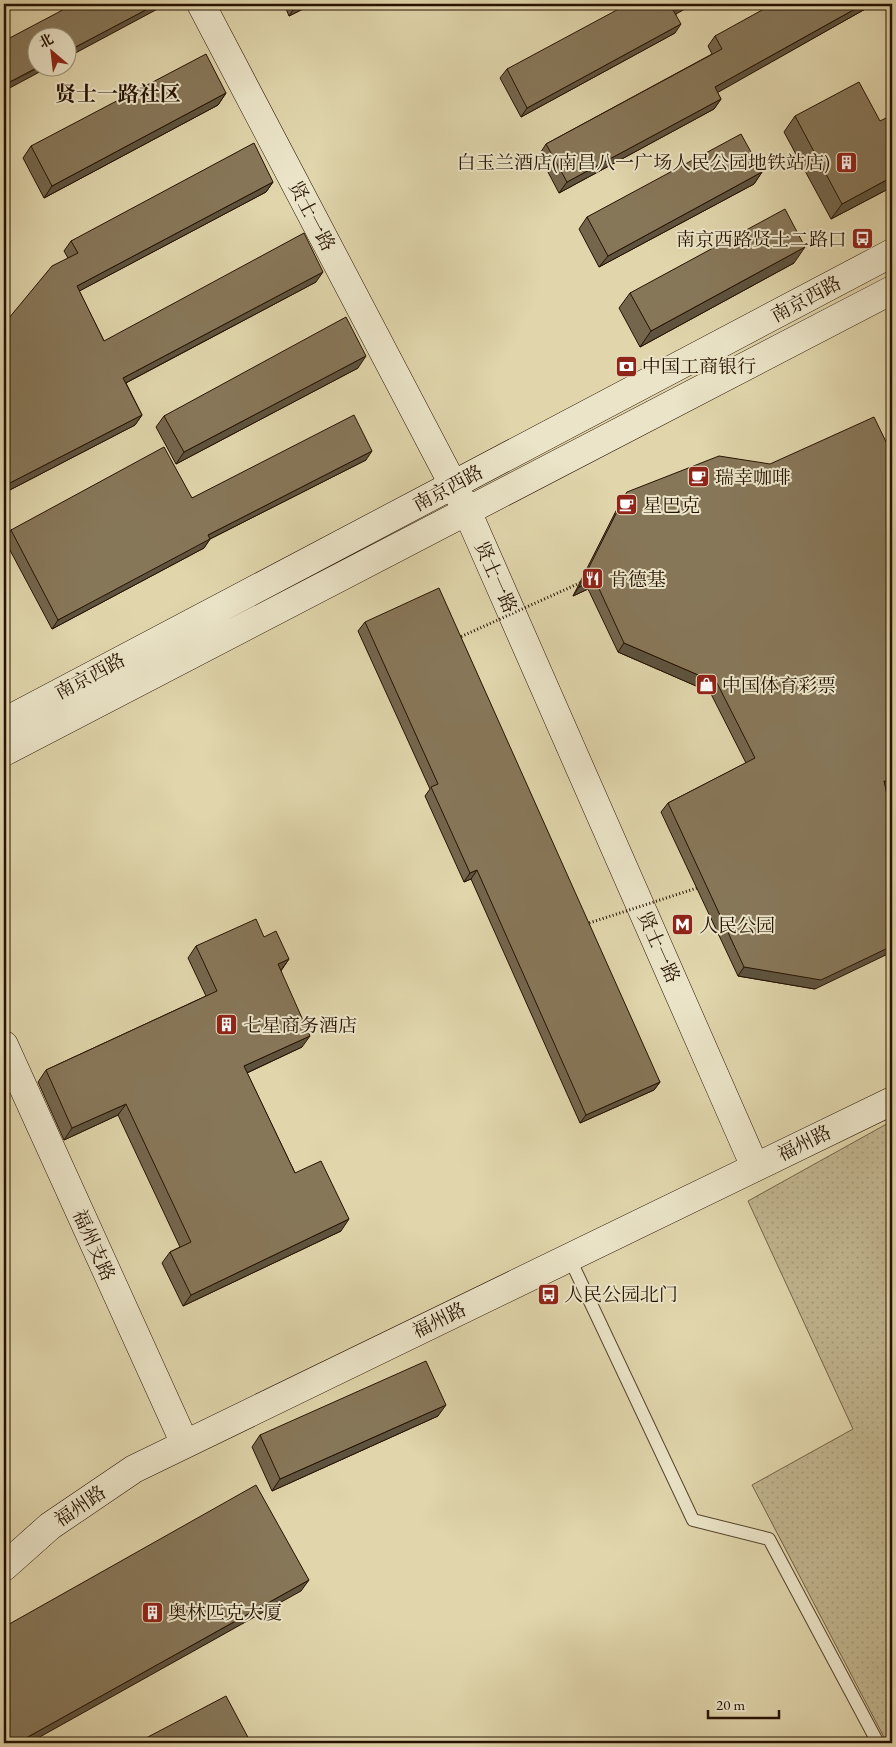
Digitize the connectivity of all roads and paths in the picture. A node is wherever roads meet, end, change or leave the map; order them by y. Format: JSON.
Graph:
{"nodes":[{"id":1,"x":201,"y":4,"type":"edge"},
{"id":2,"x":892,"y":253,"type":"edge"},
{"id":3,"x":892,"y":290,"type":"edge"},
{"id":4,"x":453,"y":485,"type":"junction"},
{"id":5,"x":467,"y":512,"type":"junction"},
{"id":6,"x":584,"y":581,"type":"edge"},
{"id":7,"x":452,"y":640,"type":"edge"},
{"id":8,"x":4,"y":722,"type":"edge"},
{"id":9,"x":4,"y":752,"type":"edge"},
{"id":10,"x":697,"y":888,"type":"dead end"},
{"id":11,"x":580,"y":926,"type":"edge"},
{"id":12,"x":4,"y":1045,"type":"edge"},
{"id":13,"x":892,"y":1101,"type":"edge"},
{"id":14,"x":755,"y":1166,"type":"junction"},
{"id":15,"x":569,"y":1257,"type":"junction"},
{"id":16,"x":185,"y":1444,"type":"junction"},
{"id":17,"x":4,"y":1567,"type":"edge"},
{"id":18,"x":878,"y":1743,"type":"edge"}],
"edges":[{"from":1,"to":4,"type":"street","name":"贤士一路"},
{"from":2,"to":4,"type":"street","name":"南京西路"},
{"from":3,"to":5,"type":"street","name":"南京西路"},
{"from":4,"to":5,"type":"street","name":"贤士一路"},
{"from":4,"to":8,"type":"street","name":"南京西路"},
{"from":5,"to":9,"type":"street","name":"南京西路"},
{"from":5,"to":14,"type":"street","name":"贤士一路"},
{"from":6,"to":7,"type":"path","bridge":true},
{"from":10,"to":11,"type":"path","bridge":true},
{"from":12,"to":16,"type":"street","name":"福州支路"},
{"from":13,"to":14,"type":"street","name":"福州路"},
{"from":14,"to":15,"type":"street","name":"福州路"},
{"from":15,"to":16,"type":"street","name":"福州路"},
{"from":15,"to":18,"type":"lane"},
{"from":16,"to":17,"type":"street","name":"福州路"}]}
